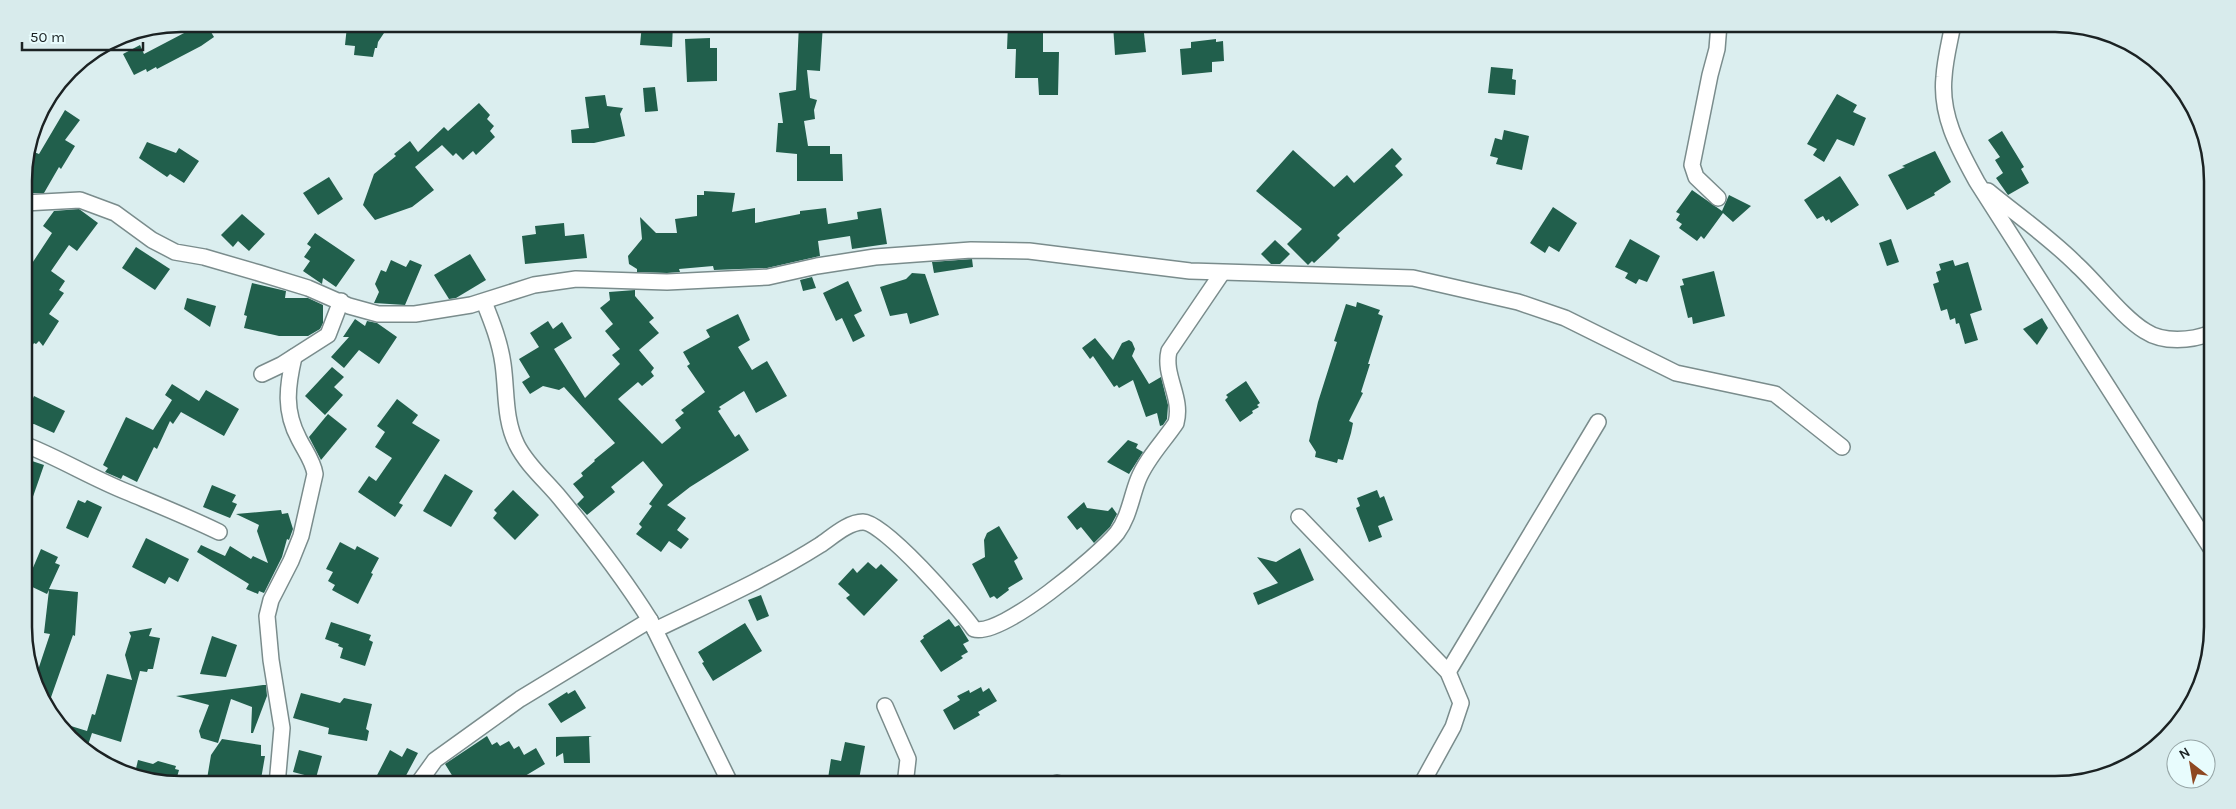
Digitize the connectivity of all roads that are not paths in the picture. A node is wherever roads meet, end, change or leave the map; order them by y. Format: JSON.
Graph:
{"nodes":[{"id":1,"x":1719,"y":32,"type":"edge"},
{"id":2,"x":1952,"y":32,"type":"edge"},
{"id":3,"x":1977,"y":182,"type":"junction"},
{"id":4,"x":1718,"y":198,"type":"dead end"},
{"id":5,"x":33,"y":203,"type":"edge"},
{"id":6,"x":1222,"y":273,"type":"junction"},
{"id":7,"x":341,"y":301,"type":"junction"},
{"id":8,"x":484,"y":302,"type":"junction"},
{"id":9,"x":2204,"y":335,"type":"edge"},
{"id":10,"x":294,"y":357,"type":"junction"},
{"id":11,"x":262,"y":374,"type":"dead end"},
{"id":12,"x":1598,"y":422,"type":"dead end"},
{"id":13,"x":1842,"y":447,"type":"dead end"},
{"id":14,"x":32,"y":448,"type":"edge"},
{"id":15,"x":1299,"y":517,"type":"dead end"},
{"id":16,"x":219,"y":532,"type":"dead end"},
{"id":17,"x":2204,"y":537,"type":"edge"},
{"id":18,"x":653,"y":625,"type":"junction"},
{"id":19,"x":1448,"y":672,"type":"junction"},
{"id":20,"x":885,"y":706,"type":"dead end"},
{"id":21,"x":277,"y":776,"type":"edge"},
{"id":22,"x":423,"y":776,"type":"edge"},
{"id":23,"x":727,"y":776,"type":"edge"},
{"id":24,"x":906,"y":776,"type":"edge"},
{"id":25,"x":1426,"y":776,"type":"edge"}],
"edges":[{"from":1,"to":4,"type":"street"},
{"from":2,"to":3,"type":"street"},
{"from":3,"to":9,"type":"street"},
{"from":3,"to":17,"type":"street"},
{"from":5,"to":7,"type":"street"},
{"from":6,"to":8,"type":"street"},
{"from":6,"to":13,"type":"street"},
{"from":6,"to":18,"type":"street"},
{"from":7,"to":8,"type":"street"},
{"from":7,"to":10,"type":"street"},
{"from":8,"to":18,"type":"street"},
{"from":10,"to":11,"type":"street"},
{"from":10,"to":21,"type":"street"},
{"from":12,"to":19,"type":"street"},
{"from":14,"to":16,"type":"street"},
{"from":15,"to":19,"type":"street"},
{"from":18,"to":22,"type":"street"},
{"from":18,"to":23,"type":"street"},
{"from":19,"to":25,"type":"street"},
{"from":20,"to":24,"type":"street"}]}
